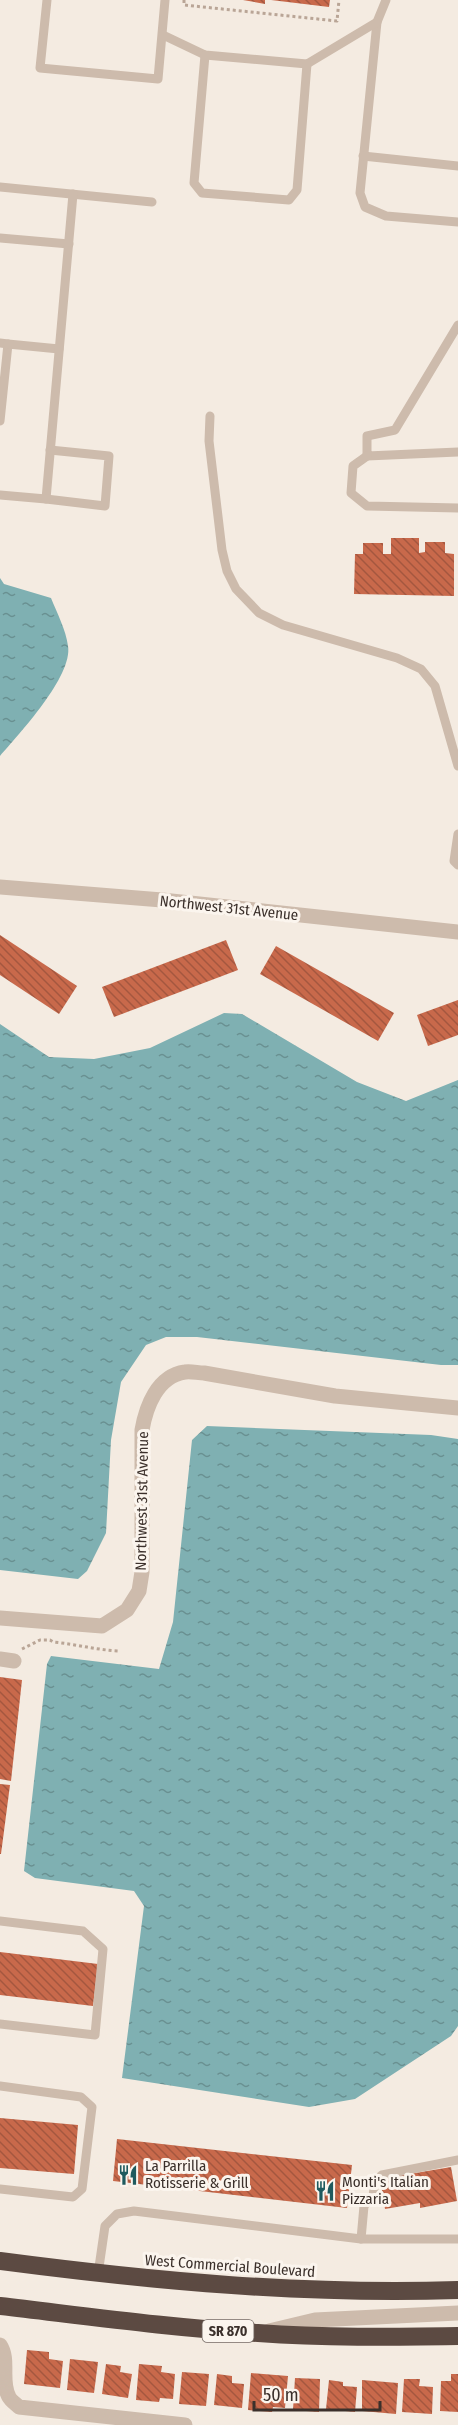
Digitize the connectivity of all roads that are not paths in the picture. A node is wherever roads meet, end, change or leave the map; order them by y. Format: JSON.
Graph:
{"nodes":[{"id":1,"x":47,"y":0,"type":"edge"},
{"id":2,"x":165,"y":0,"type":"edge"},
{"id":3,"x":386,"y":0,"type":"edge"},
{"id":4,"x":377,"y":22,"type":"junction"},
{"id":5,"x":163,"y":34,"type":"junction"},
{"id":6,"x":205,"y":55,"type":"junction"},
{"id":7,"x":307,"y":64,"type":"junction"},
{"id":8,"x":363,"y":156,"type":"junction"},
{"id":9,"x":458,"y":166,"type":"edge"},
{"id":10,"x":0,"y":187,"type":"edge"},
{"id":11,"x":73,"y":194,"type":"junction"},
{"id":12,"x":152,"y":202,"type":"dead end"},
{"id":13,"x":458,"y":222,"type":"edge"},
{"id":14,"x":0,"y":238,"type":"edge"},
{"id":15,"x":69,"y":244,"type":"junction"},
{"id":16,"x":458,"y":325,"type":"edge"},
{"id":17,"x":4,"y":343,"type":"edge"},
{"id":18,"x":59,"y":349,"type":"junction"},
{"id":19,"x":1,"y":395,"type":"edge"},
{"id":20,"x":210,"y":417,"type":"dead end"},
{"id":21,"x":0,"y":420,"type":"edge"},
{"id":22,"x":50,"y":450,"type":"junction"},
{"id":23,"x":458,"y":452,"type":"edge"},
{"id":24,"x":367,"y":456,"type":"junction"},
{"id":25,"x":0,"y":495,"type":"edge"},
{"id":26,"x":46,"y":500,"type":"junction"},
{"id":27,"x":458,"y":508,"type":"edge"},
{"id":28,"x":458,"y":766,"type":"edge"},
{"id":29,"x":458,"y":834,"type":"edge"},
{"id":30,"x":458,"y":865,"type":"edge"},
{"id":31,"x":0,"y":887,"type":"edge"},
{"id":32,"x":458,"y":932,"type":"edge"},
{"id":33,"x":458,"y":1408,"type":"edge"},
{"id":34,"x":0,"y":1618,"type":"edge"},
{"id":35,"x":0,"y":1921,"type":"edge"},
{"id":36,"x":0,"y":2024,"type":"edge"},
{"id":37,"x":0,"y":2086,"type":"edge"},
{"id":38,"x":458,"y":2160,"type":"edge"},
{"id":39,"x":0,"y":2189,"type":"edge"},
{"id":40,"x":361,"y":2239,"type":"junction"},
{"id":41,"x":458,"y":2239,"type":"edge"},
{"id":42,"x":0,"y":2261,"type":"edge"},
{"id":43,"x":98,"y":2274,"type":"junction"},
{"id":44,"x":458,"y":2290,"type":"edge"},
{"id":45,"x":0,"y":2306,"type":"edge"},
{"id":46,"x":458,"y":2313,"type":"edge"},
{"id":47,"x":258,"y":2333,"type":"junction"},
{"id":48,"x":458,"y":2336,"type":"edge"},
{"id":49,"x":0,"y":2345,"type":"edge"},
{"id":50,"x":185,"y":2425,"type":"edge"}],
"edges":[{"from":1,"to":5,"type":"lane"},
{"from":2,"to":5,"type":"lane"},
{"from":3,"to":4,"type":"lane"},
{"from":4,"to":7,"type":"lane"},
{"from":4,"to":8,"type":"lane"},
{"from":5,"to":6,"type":"lane"},
{"from":6,"to":7,"type":"lane"},
{"from":6,"to":7,"type":"lane"},
{"from":8,"to":9,"type":"lane"},
{"from":8,"to":13,"type":"lane"},
{"from":10,"to":11,"type":"lane"},
{"from":11,"to":12,"type":"lane"},
{"from":11,"to":15,"type":"lane"},
{"from":14,"to":15,"type":"lane"},
{"from":15,"to":18,"type":"lane"},
{"from":16,"to":24,"type":"lane"},
{"from":17,"to":18,"type":"lane"},
{"from":17,"to":19,"type":"lane"},
{"from":18,"to":22,"type":"lane"},
{"from":19,"to":21,"type":"lane"},
{"from":20,"to":28,"type":"lane"},
{"from":22,"to":26,"type":"lane"},
{"from":22,"to":26,"type":"lane"},
{"from":23,"to":24,"type":"lane"},
{"from":24,"to":27,"type":"lane"},
{"from":25,"to":26,"type":"lane"},
{"from":29,"to":30,"type":"lane"},
{"from":31,"to":32,"type":"street","name":"Northwest 31st Avenue"},
{"from":33,"to":34,"type":"street","name":"Northwest 31st Avenue"},
{"from":35,"to":36,"type":"lane"},
{"from":37,"to":39,"type":"lane"},
{"from":38,"to":40,"type":"lane"},
{"from":40,"to":41,"type":"lane"},
{"from":40,"to":43,"type":"lane"},
{"from":42,"to":43,"type":"highway","name":"West Commercial Boulevard"},
{"from":43,"to":44,"type":"highway","name":"West Commercial Boulevard"},
{"from":45,"to":47,"type":"highway","number":"SR 870"},
{"from":46,"to":47,"type":"street"},
{"from":47,"to":48,"type":"highway","number":"SR 870"},
{"from":49,"to":50,"type":"street"}]}
